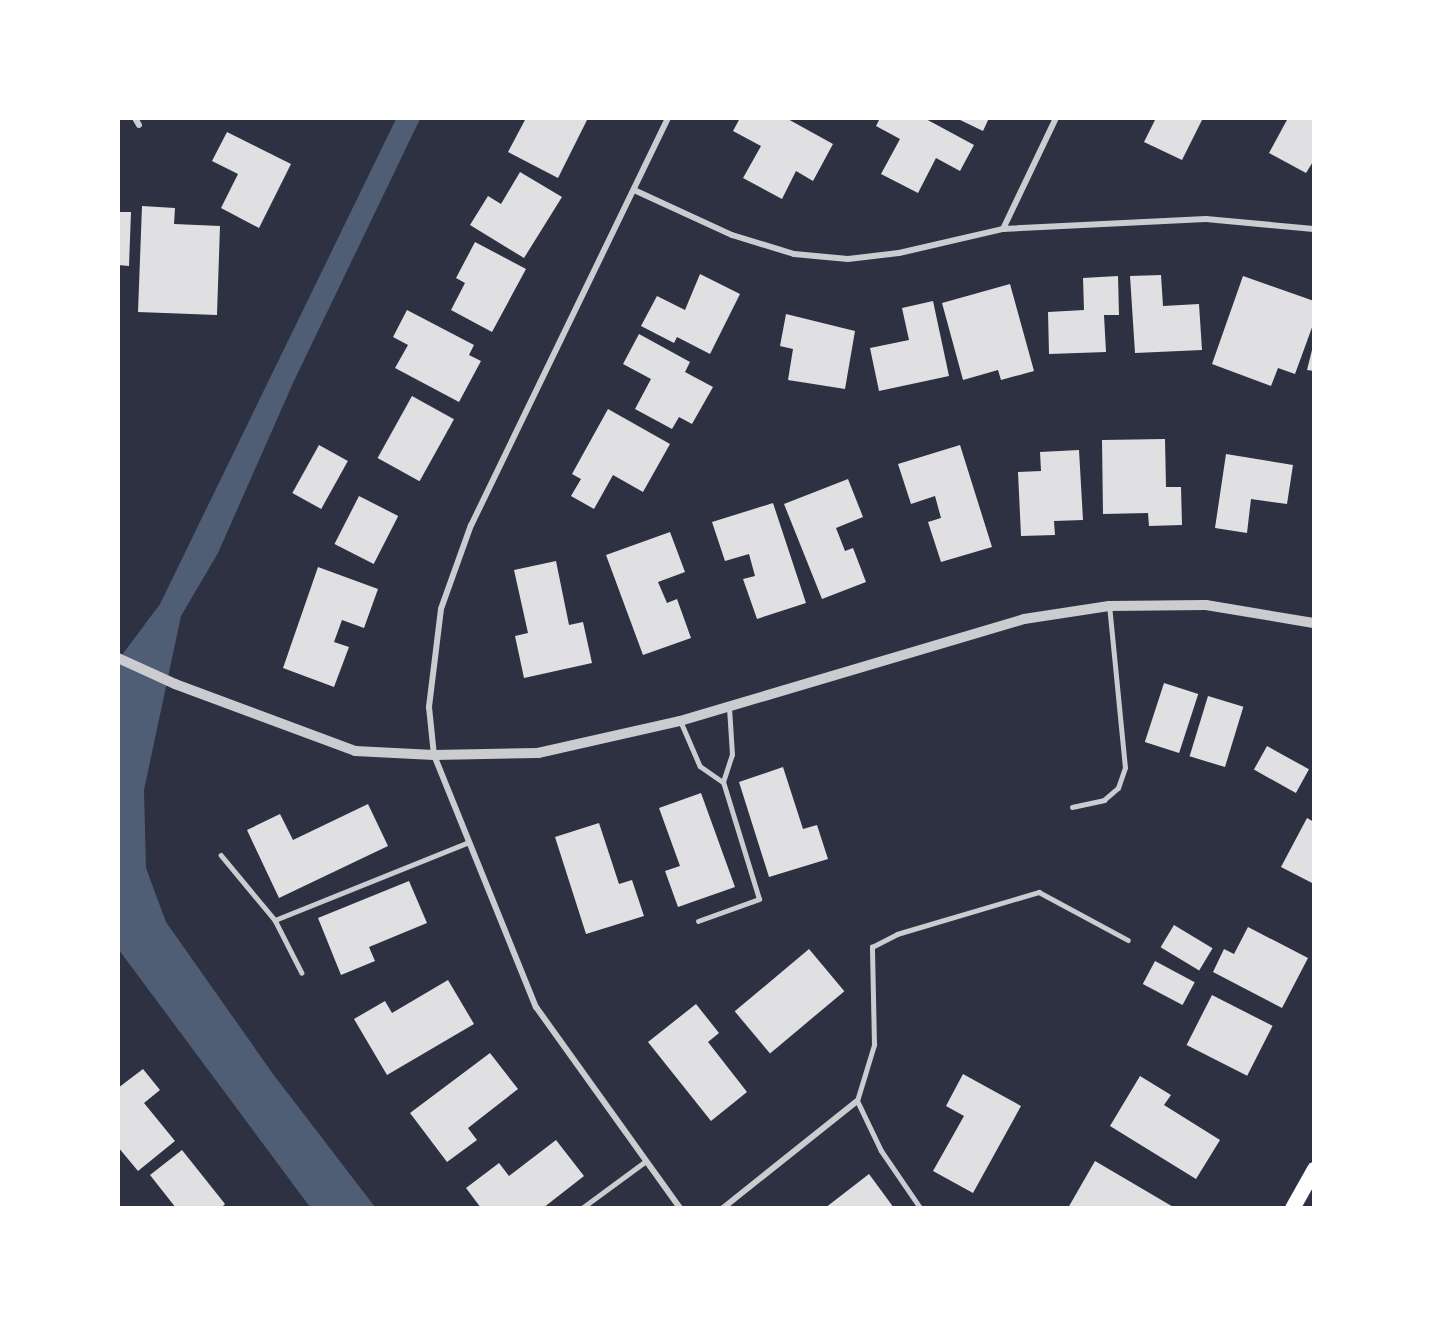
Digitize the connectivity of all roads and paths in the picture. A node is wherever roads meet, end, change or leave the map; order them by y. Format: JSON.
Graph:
{"nodes":[{"id":1,"x":668,"y":118,"type":"edge"},
{"id":2,"x":1056,"y":118,"type":"edge"},
{"id":3,"x":634,"y":190,"type":"junction"},
{"id":4,"x":1003,"y":229,"type":"junction"},
{"id":5,"x":1314,"y":229,"type":"edge"},
{"id":6,"x":1109,"y":606,"type":"junction"},
{"id":7,"x":1314,"y":623,"type":"edge"},
{"id":8,"x":118,"y":658,"type":"edge"},
{"id":9,"x":729,"y":707,"type":"junction"},
{"id":10,"x":680,"y":721,"type":"junction"},
{"id":11,"x":434,"y":755,"type":"junction"},
{"id":12,"x":723,"y":782,"type":"junction"},
{"id":13,"x":1072,"y":807,"type":"dead end"},
{"id":14,"x":469,"y":842,"type":"junction"},
{"id":15,"x":221,"y":855,"type":"dead end"},
{"id":16,"x":275,"y":920,"type":"junction"},
{"id":17,"x":698,"y":921,"type":"dead end"},
{"id":18,"x":1128,"y":940,"type":"dead end"},
{"id":19,"x":302,"y":973,"type":"dead end"},
{"id":20,"x":857,"y":1101,"type":"junction"},
{"id":21,"x":646,"y":1161,"type":"junction"},
{"id":22,"x":1314,"y":1169,"type":"edge"},
{"id":23,"x":582,"y":1208,"type":"edge"},
{"id":24,"x":680,"y":1208,"type":"edge"},
{"id":25,"x":723,"y":1208,"type":"edge"},
{"id":26,"x":920,"y":1208,"type":"edge"},
{"id":27,"x":1292,"y":1208,"type":"edge"}],
"edges":[{"from":1,"to":3,"type":"street"},
{"from":2,"to":4,"type":"street"},
{"from":3,"to":4,"type":"street"},
{"from":3,"to":11,"type":"street"},
{"from":4,"to":5,"type":"street"},
{"from":6,"to":7,"type":"street"},
{"from":6,"to":9,"type":"street"},
{"from":6,"to":13,"type":"lane"},
{"from":8,"to":11,"type":"street"},
{"from":9,"to":10,"type":"street"},
{"from":9,"to":12,"type":"lane"},
{"from":10,"to":11,"type":"street"},
{"from":10,"to":12,"type":"lane"},
{"from":11,"to":14,"type":"street"},
{"from":12,"to":17,"type":"lane"},
{"from":14,"to":16,"type":"lane"},
{"from":14,"to":21,"type":"street"},
{"from":15,"to":16,"type":"lane"},
{"from":16,"to":19,"type":"lane"},
{"from":18,"to":20,"type":"lane"},
{"from":20,"to":25,"type":"street"},
{"from":20,"to":26,"type":"lane"},
{"from":21,"to":23,"type":"lane"},
{"from":21,"to":24,"type":"street"},
{"from":22,"to":27,"type":"main road"}]}
